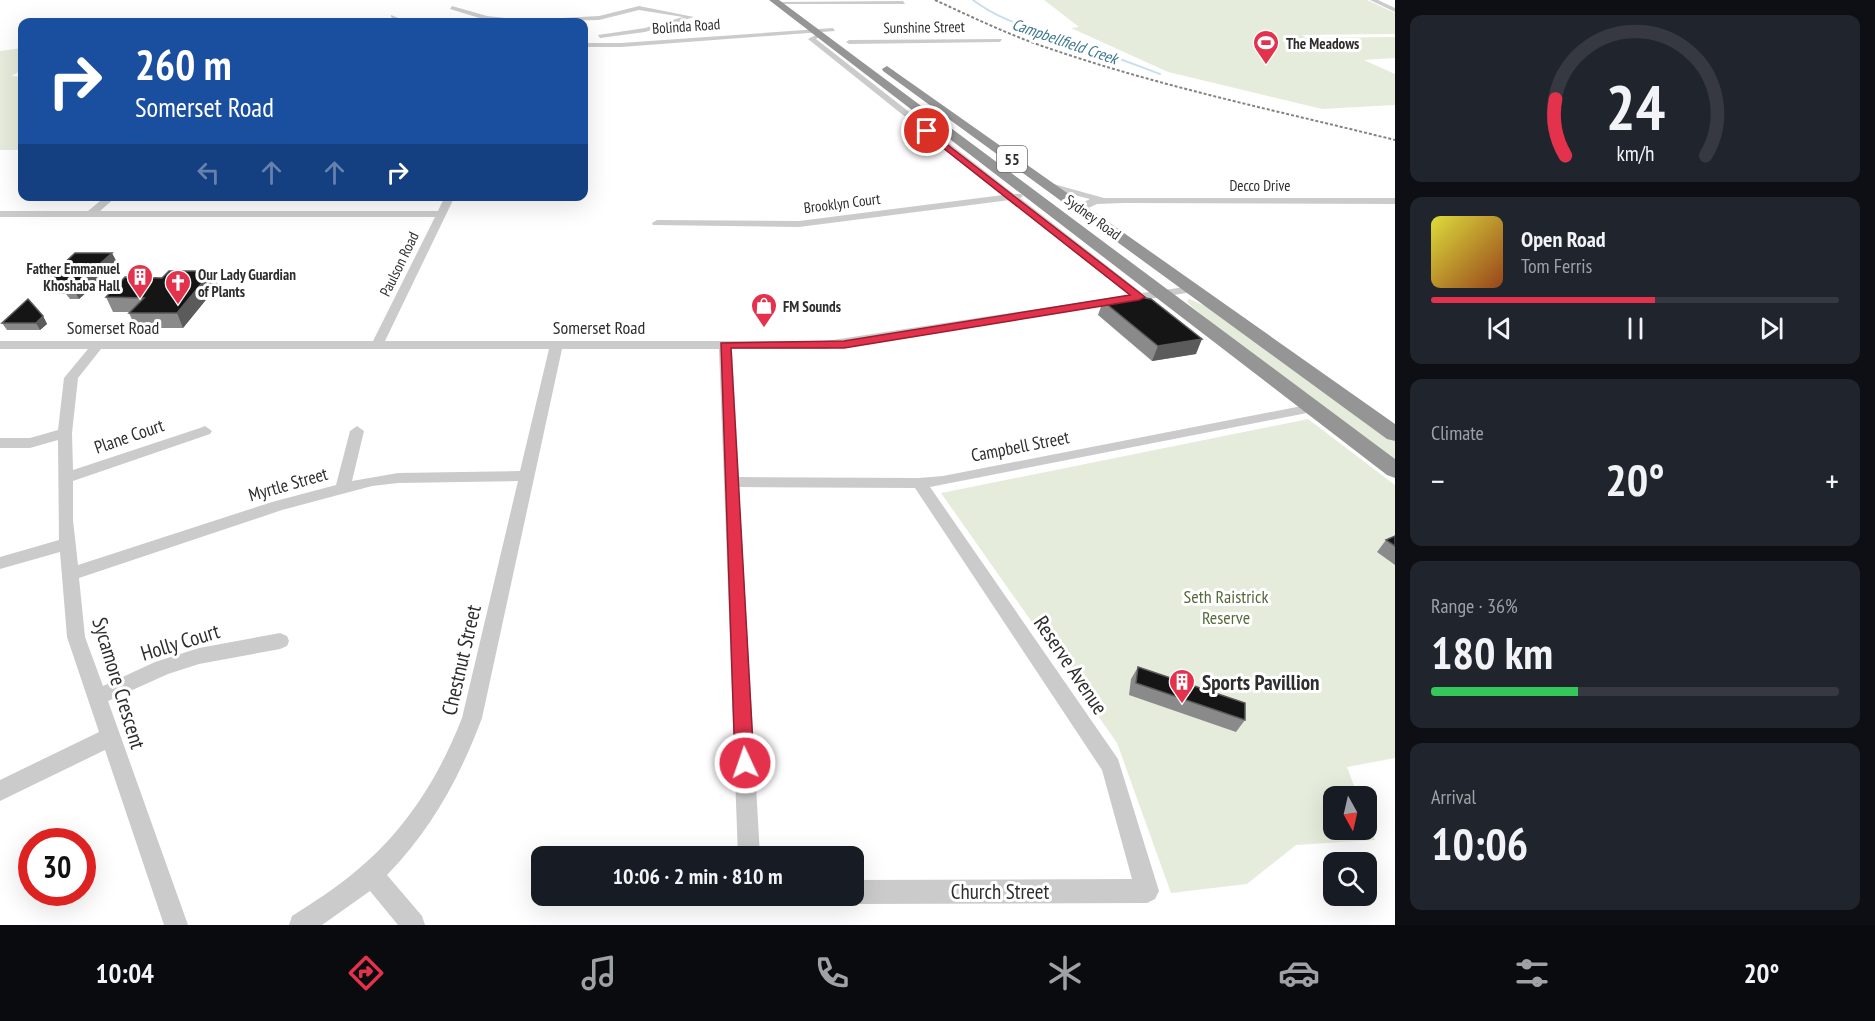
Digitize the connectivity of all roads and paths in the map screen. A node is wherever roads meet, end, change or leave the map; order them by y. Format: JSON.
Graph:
{"nodes":[{"id":1,"x":1373,"y":0,"type":"edge"},
{"id":2,"x":1381,"y":0,"type":"edge"},
{"id":3,"x":776,"y":2,"type":"edge"},
{"id":4,"x":794,"y":2,"type":"edge"},
{"id":5,"x":903,"y":3,"type":"dead end"},
{"id":6,"x":453,"y":8,"type":"dead end"},
{"id":7,"x":1395,"y":8,"type":"edge"},
{"id":8,"x":809,"y":12,"type":"dead end"},
{"id":9,"x":691,"y":16,"type":"junction"},
{"id":10,"x":486,"y":18,"type":"edge"},
{"id":11,"x":588,"y":19,"type":"edge"},
{"id":12,"x":697,"y":23,"type":"dead end"},
{"id":13,"x":703,"y":29,"type":"dead end"},
{"id":14,"x":820,"y":30,"type":"junction"},
{"id":15,"x":588,"y":37,"type":"edge"},
{"id":16,"x":712,"y":38,"type":"junction"},
{"id":17,"x":1000,"y":40,"type":"dead end"},
{"id":18,"x":849,"y":42,"type":"junction"},
{"id":19,"x":588,"y":45,"type":"edge"},
{"id":20,"x":902,"y":99,"type":"junction"},
{"id":21,"x":888,"y":100,"type":"junction"},
{"id":22,"x":1050,"y":186,"type":"junction"},
{"id":23,"x":1029,"y":194,"type":"junction"},
{"id":24,"x":1012,"y":197,"type":"junction"},
{"id":25,"x":1124,"y":200,"type":"junction"},
{"id":26,"x":106,"y":201,"type":"edge"},
{"id":27,"x":447,"y":201,"type":"edge"},
{"id":28,"x":1395,"y":201,"type":"edge"},
{"id":29,"x":1080,"y":208,"type":"junction"},
{"id":30,"x":92,"y":213,"type":"junction"},
{"id":31,"x":0,"y":214,"type":"edge"},
{"id":32,"x":440,"y":214,"type":"junction"},
{"id":33,"x":657,"y":224,"type":"dead end"},
{"id":34,"x":1106,"y":269,"type":"junction"},
{"id":35,"x":1142,"y":280,"type":"junction"},
{"id":36,"x":1193,"y":289,"type":"junction"},
{"id":37,"x":1160,"y":293,"type":"junction"},
{"id":38,"x":1139,"y":297,"type":"junction"},
{"id":39,"x":0,"y":345,"type":"edge"},
{"id":40,"x":377,"y":345,"type":"junction"},
{"id":41,"x":556,"y":345,"type":"junction"},
{"id":42,"x":725,"y":345,"type":"junction"},
{"id":43,"x":97,"y":346,"type":"junction"},
{"id":44,"x":1312,"y":408,"type":"junction"},
{"id":45,"x":205,"y":431,"type":"dead end"},
{"id":46,"x":357,"y":431,"type":"dead end"},
{"id":47,"x":65,"y":434,"type":"junction"},
{"id":48,"x":1395,"y":434,"type":"edge"},
{"id":49,"x":0,"y":443,"type":"edge"},
{"id":50,"x":1395,"y":470,"type":"edge"},
{"id":51,"x":525,"y":476,"type":"junction"},
{"id":52,"x":65,"y":478,"type":"junction"},
{"id":53,"x":731,"y":482,"type":"junction"},
{"id":54,"x":919,"y":483,"type":"junction"},
{"id":55,"x":344,"y":488,"type":"junction"},
{"id":56,"x":68,"y":543,"type":"junction"},
{"id":57,"x":0,"y":563,"type":"edge"},
{"id":58,"x":70,"y":574,"type":"junction"},
{"id":59,"x":280,"y":642,"type":"dead end"},
{"id":60,"x":97,"y":697,"type":"junction"},
{"id":61,"x":110,"y":737,"type":"junction"},
{"id":62,"x":0,"y":791,"type":"edge"},
{"id":63,"x":749,"y":846,"type":"edge"},
{"id":64,"x":371,"y":874,"type":"junction"},
{"id":65,"x":1147,"y":891,"type":"joint"},
{"id":66,"x":864,"y":892,"type":"edge"},
{"id":67,"x":176,"y":925,"type":"edge"},
{"id":68,"x":301,"y":925,"type":"edge"},
{"id":69,"x":413,"y":925,"type":"edge"}],
"edges":[{"from":1,"to":7,"type":"street"},
{"from":2,"to":7,"type":"street"},
{"from":3,"to":4,"type":"street"},
{"from":3,"to":14,"type":"highway","name":"Sydney Road","number":"55"},
{"from":4,"to":5,"type":"street"},
{"from":4,"to":8,"type":"highway"},
{"from":6,"to":10,"type":"street"},
{"from":9,"to":11,"type":"street"},
{"from":9,"to":12,"type":"street"},
{"from":9,"to":15,"type":"street"},
{"from":13,"to":16,"type":"street"},
{"from":14,"to":16,"type":"street","name":"Bolinda Road"},
{"from":14,"to":18,"type":"highway","name":"Sydney Road","number":"55"},
{"from":14,"to":20,"type":"highway","name":"Sydney Road","number":"55"},
{"from":14,"to":21,"type":"street","name":"Sydney Road"},
{"from":16,"to":19,"type":"street","name":"Bolinda Road"},
{"from":17,"to":18,"type":"street","name":"Sunshine Street"},
{"from":18,"to":22,"type":"highway","name":"Sydney Road","number":"55"},
{"from":20,"to":21,"type":"street"},
{"from":20,"to":23,"type":"highway","name":"Sydney Road","number":"55"},
{"from":21,"to":24,"type":"street","name":"Sydney Road"},
{"from":22,"to":25,"type":"street","name":"Decco Drive"},
{"from":22,"to":29,"type":"highway","name":"Sydney Road","number":"55"},
{"from":23,"to":24,"type":"street","name":"Brooklyn Court"},
{"from":23,"to":35,"type":"highway","name":"Sydney Road","number":"55"},
{"from":24,"to":33,"type":"street","name":"Brooklyn Court"},
{"from":24,"to":34,"type":"street","name":"Sydney Road"},
{"from":25,"to":28,"type":"street","name":"Decco Drive"},
{"from":25,"to":29,"type":"street","name":"Decco Drive"},
{"from":26,"to":30,"type":"street"},
{"from":27,"to":32,"type":"street","name":"Paulson Road"},
{"from":29,"to":36,"type":"highway","name":"Sydney Road","number":"55"},
{"from":30,"to":31,"type":"street"},
{"from":30,"to":32,"type":"street"},
{"from":32,"to":40,"type":"street","name":"Paulson Road"},
{"from":34,"to":35,"type":"street","name":"Sydney Road"},
{"from":34,"to":38,"type":"street","name":"Sydney Road"},
{"from":35,"to":37,"type":"highway","name":"Sydney Road","number":"55"},
{"from":36,"to":37,"type":"street","name":"Somerset Road"},
{"from":36,"to":48,"type":"highway","name":"Sydney Road","number":"55"},
{"from":37,"to":38,"type":"street","name":"Somerset Road"},
{"from":37,"to":44,"type":"highway","name":"Sydney Road","number":"55"},
{"from":38,"to":42,"type":"street","name":"Somerset Road"},
{"from":39,"to":43,"type":"street","name":"Somerset Road"},
{"from":40,"to":41,"type":"street","name":"Somerset Road"},
{"from":40,"to":43,"type":"street","name":"Somerset Road"},
{"from":41,"to":42,"type":"street","name":"Somerset Road"},
{"from":41,"to":51,"type":"street","name":"Chestnut Street"},
{"from":42,"to":53,"type":"street"},
{"from":43,"to":47,"type":"street","name":"Sycamore Crescent"},
{"from":44,"to":50,"type":"highway","name":"Sydney Road","number":"55"},
{"from":44,"to":54,"type":"street","name":"Campbell Street"},
{"from":45,"to":52,"type":"street","name":"Plane Court"},
{"from":46,"to":55,"type":"street"},
{"from":47,"to":49,"type":"street"},
{"from":47,"to":52,"type":"street","name":"Sycamore Crescent"},
{"from":51,"to":55,"type":"street","name":"Myrtle Street"},
{"from":51,"to":64,"type":"street","name":"Chestnut Street"},
{"from":52,"to":56,"type":"street","name":"Sycamore Crescent"},
{"from":53,"to":54,"type":"street","name":"Campbell Street"},
{"from":53,"to":63,"type":"street"},
{"from":54,"to":65,"type":"street","name":"Reserve Avenue"},
{"from":55,"to":58,"type":"street","name":"Myrtle Street"},
{"from":56,"to":57,"type":"street"},
{"from":56,"to":58,"type":"street","name":"Sycamore Crescent"},
{"from":58,"to":60,"type":"street","name":"Sycamore Crescent"},
{"from":59,"to":60,"type":"street","name":"Holly Court"},
{"from":60,"to":61,"type":"street","name":"Sycamore Crescent"},
{"from":61,"to":62,"type":"street"},
{"from":61,"to":67,"type":"street","name":"Sycamore Crescent"},
{"from":64,"to":68,"type":"street","name":"Chestnut Street"},
{"from":64,"to":69,"type":"street"},
{"from":65,"to":66,"type":"street","name":"Church Street"}]}
